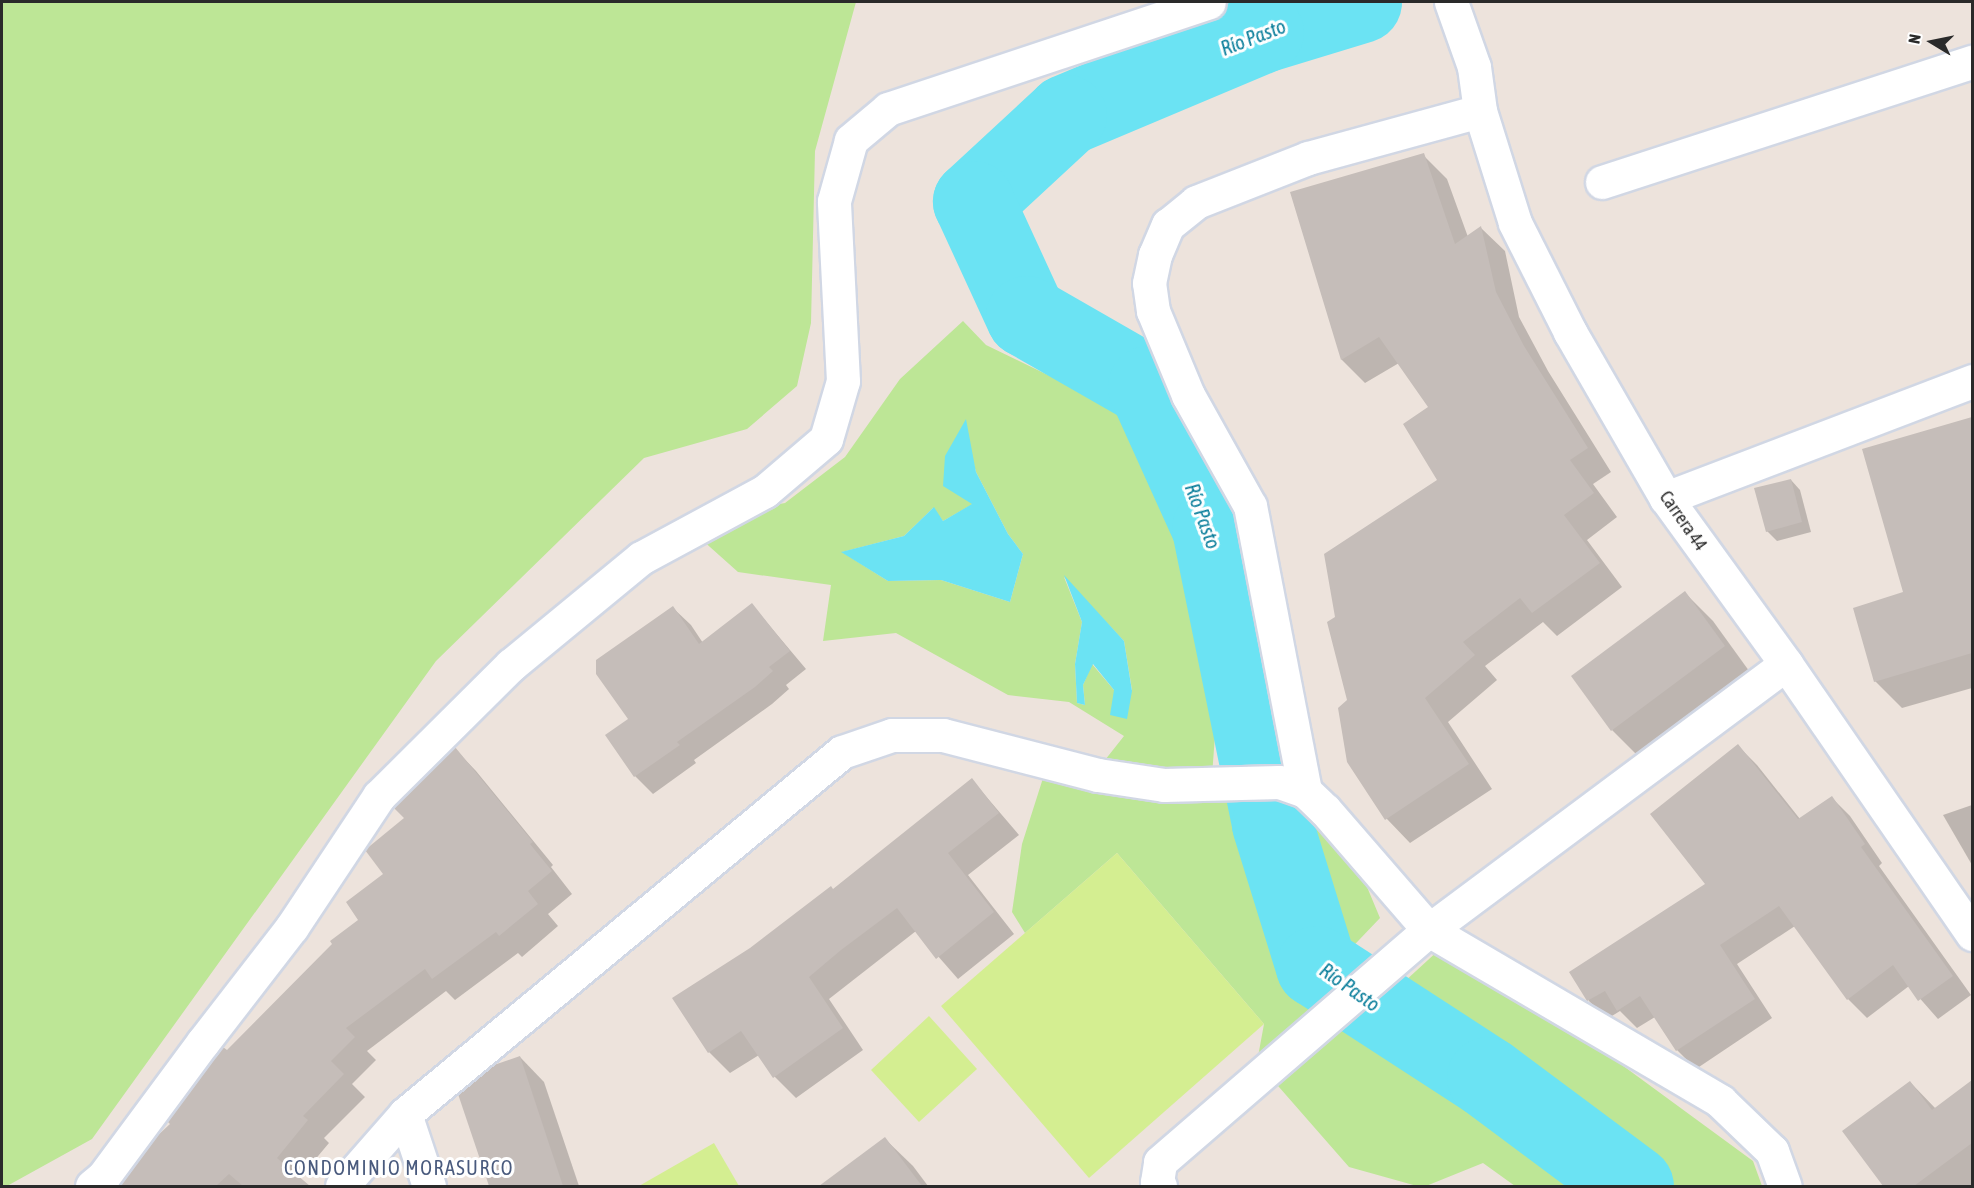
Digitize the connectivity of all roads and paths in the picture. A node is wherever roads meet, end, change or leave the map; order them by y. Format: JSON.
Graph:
{"nodes":[{"id":1,"x":1209,"y":2,"type":"edge"},
{"id":2,"x":1451,"y":2,"type":"edge"},
{"id":3,"x":1972,"y":62,"type":"edge"},
{"id":4,"x":1480,"y":111,"type":"junction"},
{"id":5,"x":1602,"y":182,"type":"dead end"},
{"id":6,"x":1972,"y":381,"type":"edge"},
{"id":7,"x":1666,"y":498,"type":"junction"},
{"id":8,"x":1786,"y":664,"type":"junction"},
{"id":9,"x":1292,"y":787,"type":"junction"},
{"id":10,"x":1429,"y":930,"type":"junction"},
{"id":11,"x":1972,"y":934,"type":"edge"},
{"id":12,"x":405,"y":1114,"type":"junction"},
{"id":13,"x":92,"y":1186,"type":"edge"},
{"id":14,"x":342,"y":1186,"type":"edge"},
{"id":15,"x":429,"y":1186,"type":"edge"},
{"id":16,"x":1160,"y":1186,"type":"edge"},
{"id":17,"x":1785,"y":1186,"type":"edge"}],
"edges":[{"from":1,"to":13,"type":"street"},
{"from":2,"to":4,"type":"street","name":"Carrera 44"},
{"from":3,"to":5,"type":"street"},
{"from":4,"to":7,"type":"street","name":"Carrera 44"},
{"from":4,"to":9,"type":"street"},
{"from":6,"to":7,"type":"street"},
{"from":7,"to":8,"type":"street","name":"Carrera 44"},
{"from":8,"to":10,"type":"street"},
{"from":8,"to":11,"type":"street","name":"Carrera 44"},
{"from":9,"to":10,"type":"street"},
{"from":9,"to":12,"type":"street"},
{"from":10,"to":16,"type":"street"},
{"from":10,"to":17,"type":"street"},
{"from":12,"to":14,"type":"street"},
{"from":12,"to":15,"type":"street"}]}
